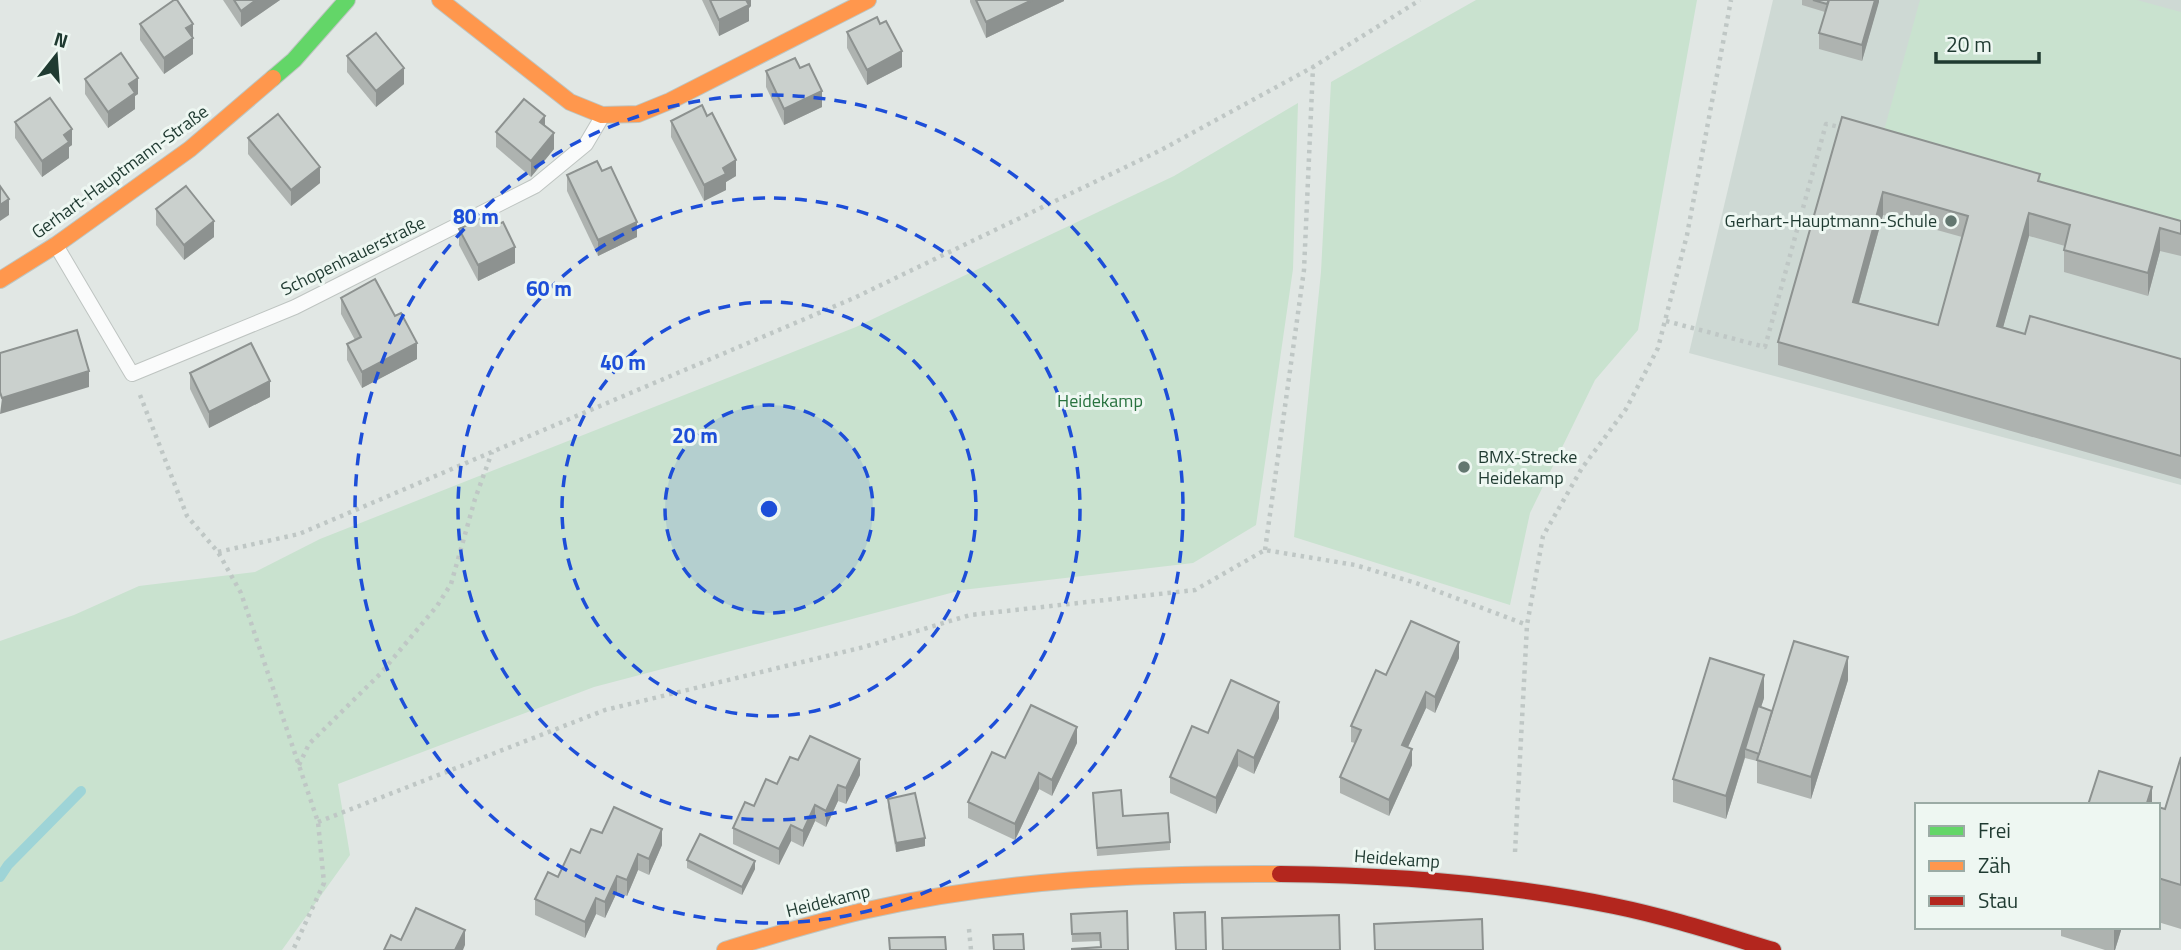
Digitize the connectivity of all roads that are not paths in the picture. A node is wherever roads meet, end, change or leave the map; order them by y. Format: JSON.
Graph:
{"nodes":[{"id":1,"x":347,"y":0,"type":"edge"},
{"id":2,"x":440,"y":0,"type":"edge"},
{"id":3,"x":868,"y":0,"type":"edge"},
{"id":4,"x":602,"y":115,"type":"junction"},
{"id":5,"x":57,"y":246,"type":"junction"},
{"id":6,"x":0,"y":280,"type":"edge"},
{"id":7,"x":725,"y":950,"type":"edge"},
{"id":8,"x":1773,"y":950,"type":"edge"}],
"edges":[{"from":1,"to":5,"type":"street","name":"Gerhart-Hauptmann-Straße"},
{"from":2,"to":4,"type":"street"},
{"from":3,"to":4,"type":"street"},
{"from":4,"to":5,"type":"lane","name":"Schopenhauerstraße"},
{"from":5,"to":6,"type":"street","name":"Gerhart-Hauptmann-Straße"},
{"from":7,"to":8,"type":"street","name":"Heidekamp"}]}
